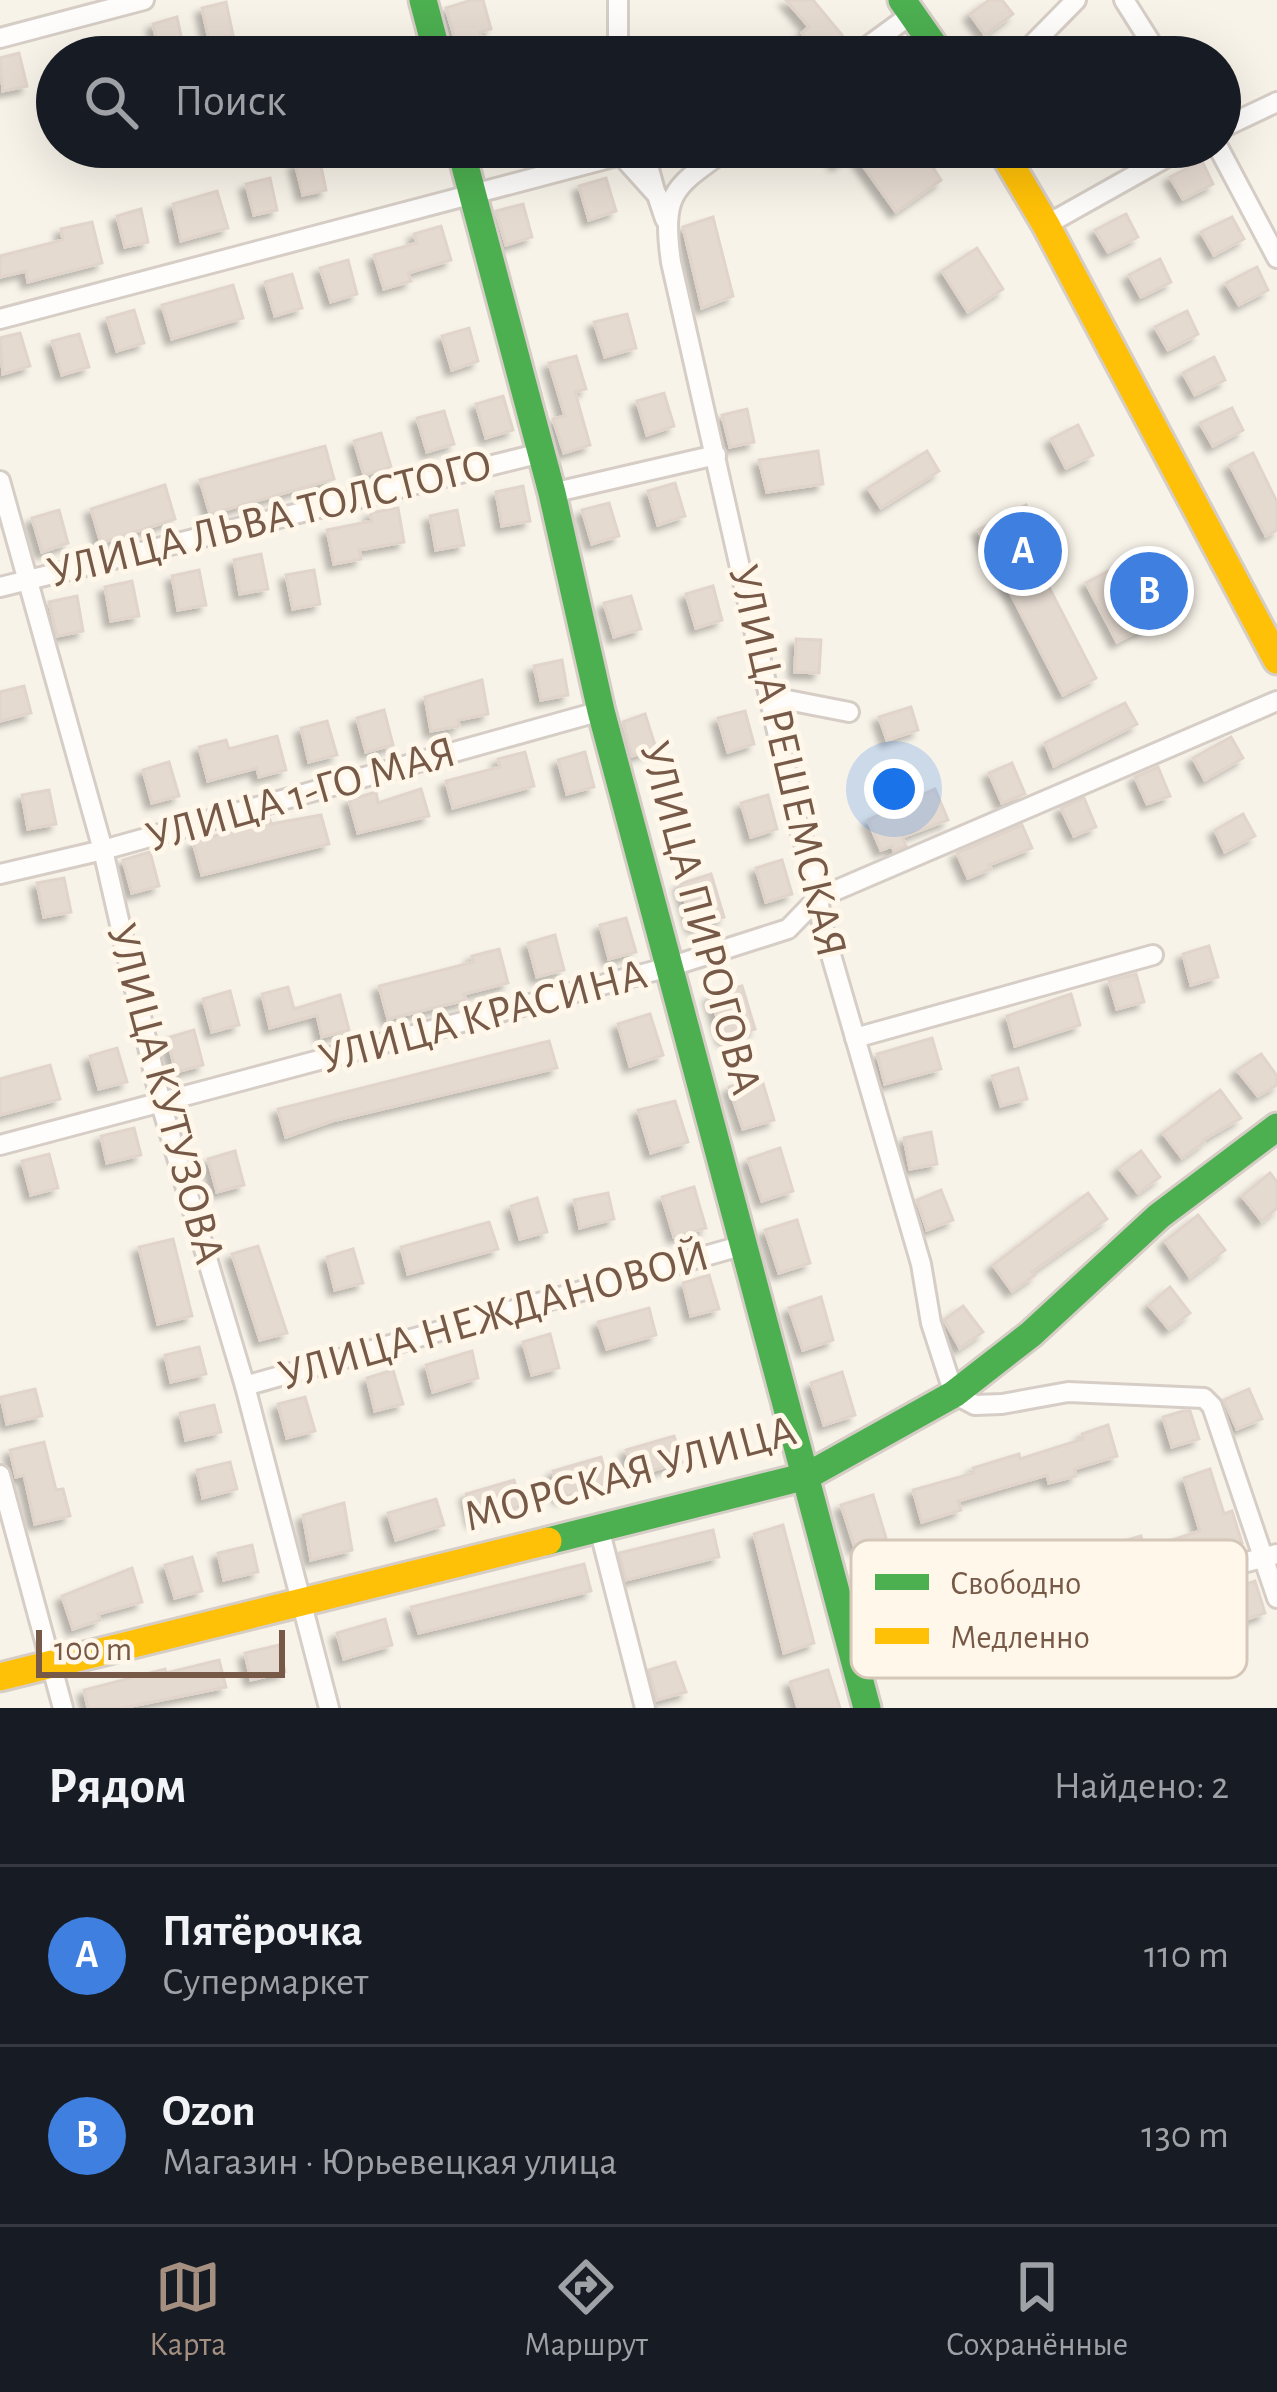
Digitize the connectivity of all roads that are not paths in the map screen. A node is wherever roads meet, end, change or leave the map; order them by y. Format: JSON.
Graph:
{"nodes":[{"id":1,"x":144,"y":0,"type":"edge"},
{"id":2,"x":423,"y":0,"type":"edge"},
{"id":3,"x":618,"y":0,"type":"edge"},
{"id":4,"x":1076,"y":0,"type":"edge"},
{"id":5,"x":1124,"y":0,"type":"edge"},
{"id":6,"x":907,"y":7,"type":"edge"},
{"id":7,"x":432,"y":36,"type":"edge"},
{"id":8,"x":618,"y":36,"type":"edge"},
{"id":9,"x":876,"y":36,"type":"edge"},
{"id":10,"x":927,"y":36,"type":"edge"},
{"id":11,"x":1041,"y":36,"type":"edge"},
{"id":12,"x":1147,"y":36,"type":"edge"},
{"id":13,"x":0,"y":38,"type":"edge"},
{"id":14,"x":1277,"y":102,"type":"edge"},
{"id":15,"x":1241,"y":118,"type":"edge"},
{"id":16,"x":465,"y":168,"type":"edge"},
{"id":17,"x":573,"y":168,"type":"edge"},
{"id":18,"x":633,"y":168,"type":"edge"},
{"id":19,"x":649,"y":168,"type":"edge"},
{"id":20,"x":702,"y":168,"type":"edge"},
{"id":21,"x":1012,"y":168,"type":"edge"},
{"id":22,"x":1148,"y":168,"type":"edge"},
{"id":23,"x":1229,"y":168,"type":"edge"},
{"id":24,"x":472,"y":195,"type":"junction"},
{"id":25,"x":657,"y":195,"type":"junction"},
{"id":26,"x":667,"y":221,"type":"junction"},
{"id":27,"x":1046,"y":225,"type":"junction"},
{"id":28,"x":1277,"y":258,"type":"edge"},
{"id":29,"x":0,"y":319,"type":"edge"},
{"id":30,"x":541,"y":453,"type":"junction"},
{"id":31,"x":716,"y":454,"type":"junction"},
{"id":32,"x":0,"y":481,"type":"edge"},
{"id":33,"x":552,"y":493,"type":"junction"},
{"id":34,"x":28,"y":579,"type":"junction"},
{"id":35,"x":0,"y":587,"type":"edge"},
{"id":36,"x":1277,"y":660,"type":"edge"},
{"id":37,"x":772,"y":697,"type":"junction"},
{"id":38,"x":1277,"y":701,"type":"edge"},
{"id":39,"x":601,"y":711,"type":"junction"},
{"id":40,"x":849,"y":712,"type":"dead end"},
{"id":41,"x":103,"y":850,"type":"junction"},
{"id":42,"x":0,"y":874,"type":"edge"},
{"id":43,"x":818,"y":898,"type":"junction"},
{"id":44,"x":1153,"y":955,"type":"dead end"},
{"id":45,"x":669,"y":968,"type":"junction"},
{"id":46,"x":855,"y":1038,"type":"junction"},
{"id":47,"x":161,"y":1104,"type":"junction"},
{"id":48,"x":1277,"y":1127,"type":"edge"},
{"id":49,"x":0,"y":1145,"type":"edge"},
{"id":50,"x":744,"y":1245,"type":"junction"},
{"id":51,"x":245,"y":1386,"type":"junction"},
{"id":52,"x":954,"y":1394,"type":"junction"},
{"id":53,"x":0,"y":1474,"type":"edge"},
{"id":54,"x":807,"y":1476,"type":"junction"},
{"id":55,"x":599,"y":1528,"type":"junction"},
{"id":56,"x":1270,"y":1557,"type":"edge"},
{"id":57,"x":1277,"y":1598,"type":"edge"},
{"id":58,"x":303,"y":1603,"type":"junction"},
{"id":59,"x":851,"y":1646,"type":"edge"},
{"id":60,"x":51,"y":1664,"type":"junction"},
{"id":61,"x":0,"y":1677,"type":"edge"},
{"id":62,"x":859,"y":1678,"type":"edge"},
{"id":63,"x":63,"y":1708,"type":"edge"},
{"id":64,"x":329,"y":1708,"type":"edge"},
{"id":65,"x":645,"y":1708,"type":"edge"},
{"id":66,"x":867,"y":1708,"type":"edge"}],
"edges":[{"from":1,"to":13,"type":"street"},
{"from":2,"to":7,"type":"street"},
{"from":3,"to":8,"type":"street"},
{"from":4,"to":11,"type":"street"},
{"from":5,"to":12,"type":"street"},
{"from":6,"to":9,"type":"street"},
{"from":6,"to":10,"type":"street"},
{"from":14,"to":15,"type":"street"},
{"from":16,"to":24,"type":"street","name":"УЛИЦА ПИРОГОВА"},
{"from":17,"to":24,"type":"street"},
{"from":18,"to":25,"type":"street"},
{"from":19,"to":25,"type":"street","name":"УЛИЦА РЕШЕМСКАЯ"},
{"from":20,"to":26,"type":"street"},
{"from":21,"to":27,"type":"street"},
{"from":22,"to":27,"type":"street"},
{"from":23,"to":28,"type":"street"},
{"from":24,"to":29,"type":"street"},
{"from":24,"to":30,"type":"street","name":"УЛИЦА ПИРОГОВА"},
{"from":25,"to":26,"type":"street","name":"УЛИЦА РЕШЕМСКАЯ"},
{"from":26,"to":31,"type":"street","name":"УЛИЦА РЕШЕМСКАЯ"},
{"from":27,"to":36,"type":"street"},
{"from":30,"to":33,"type":"street","name":"УЛИЦА ПИРОГОВА"},
{"from":30,"to":34,"type":"street","name":"УЛИЦА ЛЬВА ТОЛСТОГО"},
{"from":31,"to":33,"type":"street"},
{"from":31,"to":37,"type":"street","name":"УЛИЦА РЕШЕМСКАЯ"},
{"from":32,"to":34,"type":"street","name":"УЛИЦА КУТУЗОВА"},
{"from":33,"to":39,"type":"street","name":"УЛИЦА ПИРОГОВА"},
{"from":34,"to":35,"type":"street","name":"УЛИЦА ЛЬВА ТОЛСТОГО"},
{"from":34,"to":41,"type":"street","name":"УЛИЦА КУТУЗОВА"},
{"from":37,"to":40,"type":"street"},
{"from":37,"to":43,"type":"street","name":"УЛИЦА РЕШЕМСКАЯ"},
{"from":38,"to":43,"type":"street","name":"УЛИЦА КРАСИНА"},
{"from":39,"to":41,"type":"street","name":"УЛИЦА 1-ГО МАЯ"},
{"from":39,"to":45,"type":"street","name":"УЛИЦА ПИРОГОВА"},
{"from":41,"to":42,"type":"street","name":"УЛИЦА 1-ГО МАЯ"},
{"from":41,"to":47,"type":"street","name":"УЛИЦА КУТУЗОВА"},
{"from":43,"to":45,"type":"street","name":"УЛИЦА КРАСИНА"},
{"from":43,"to":46,"type":"street","name":"УЛИЦА РЕШЕМСКАЯ"},
{"from":44,"to":46,"type":"street"},
{"from":45,"to":47,"type":"street","name":"УЛИЦА КРАСИНА"},
{"from":45,"to":50,"type":"street","name":"УЛИЦА ПИРОГОВА"},
{"from":46,"to":52,"type":"street","name":"УЛИЦА РЕШЕМСКАЯ"},
{"from":47,"to":49,"type":"street","name":"УЛИЦА КРАСИНА"},
{"from":47,"to":51,"type":"street","name":"УЛИЦА КУТУЗОВА"},
{"from":48,"to":52,"type":"street","name":"МОРСКАЯ УЛИЦА"},
{"from":50,"to":51,"type":"street","name":"УЛИЦА НЕЖДАНОВОЙ"},
{"from":50,"to":54,"type":"street","name":"УЛИЦА ПИРОГОВА"},
{"from":51,"to":58,"type":"street","name":"УЛИЦА КУТУЗОВА"},
{"from":52,"to":54,"type":"street","name":"МОРСКАЯ УЛИЦА"},
{"from":52,"to":56,"type":"street"},
{"from":53,"to":60,"type":"street"},
{"from":54,"to":55,"type":"street","name":"МОРСКАЯ УЛИЦА"},
{"from":54,"to":59,"type":"street","name":"УЛИЦА ПИРОГОВА"},
{"from":55,"to":58,"type":"street","name":"МОРСКАЯ УЛИЦА"},
{"from":55,"to":65,"type":"street"},
{"from":56,"to":57,"type":"street"},
{"from":58,"to":60,"type":"street","name":"МОРСКАЯ УЛИЦА"},
{"from":58,"to":64,"type":"street","name":"УЛИЦА КУТУЗОВА"},
{"from":60,"to":61,"type":"street","name":"МОРСКАЯ УЛИЦА"},
{"from":60,"to":63,"type":"street"},
{"from":62,"to":66,"type":"street","name":"УЛИЦА ПИРОГОВА"}]}
